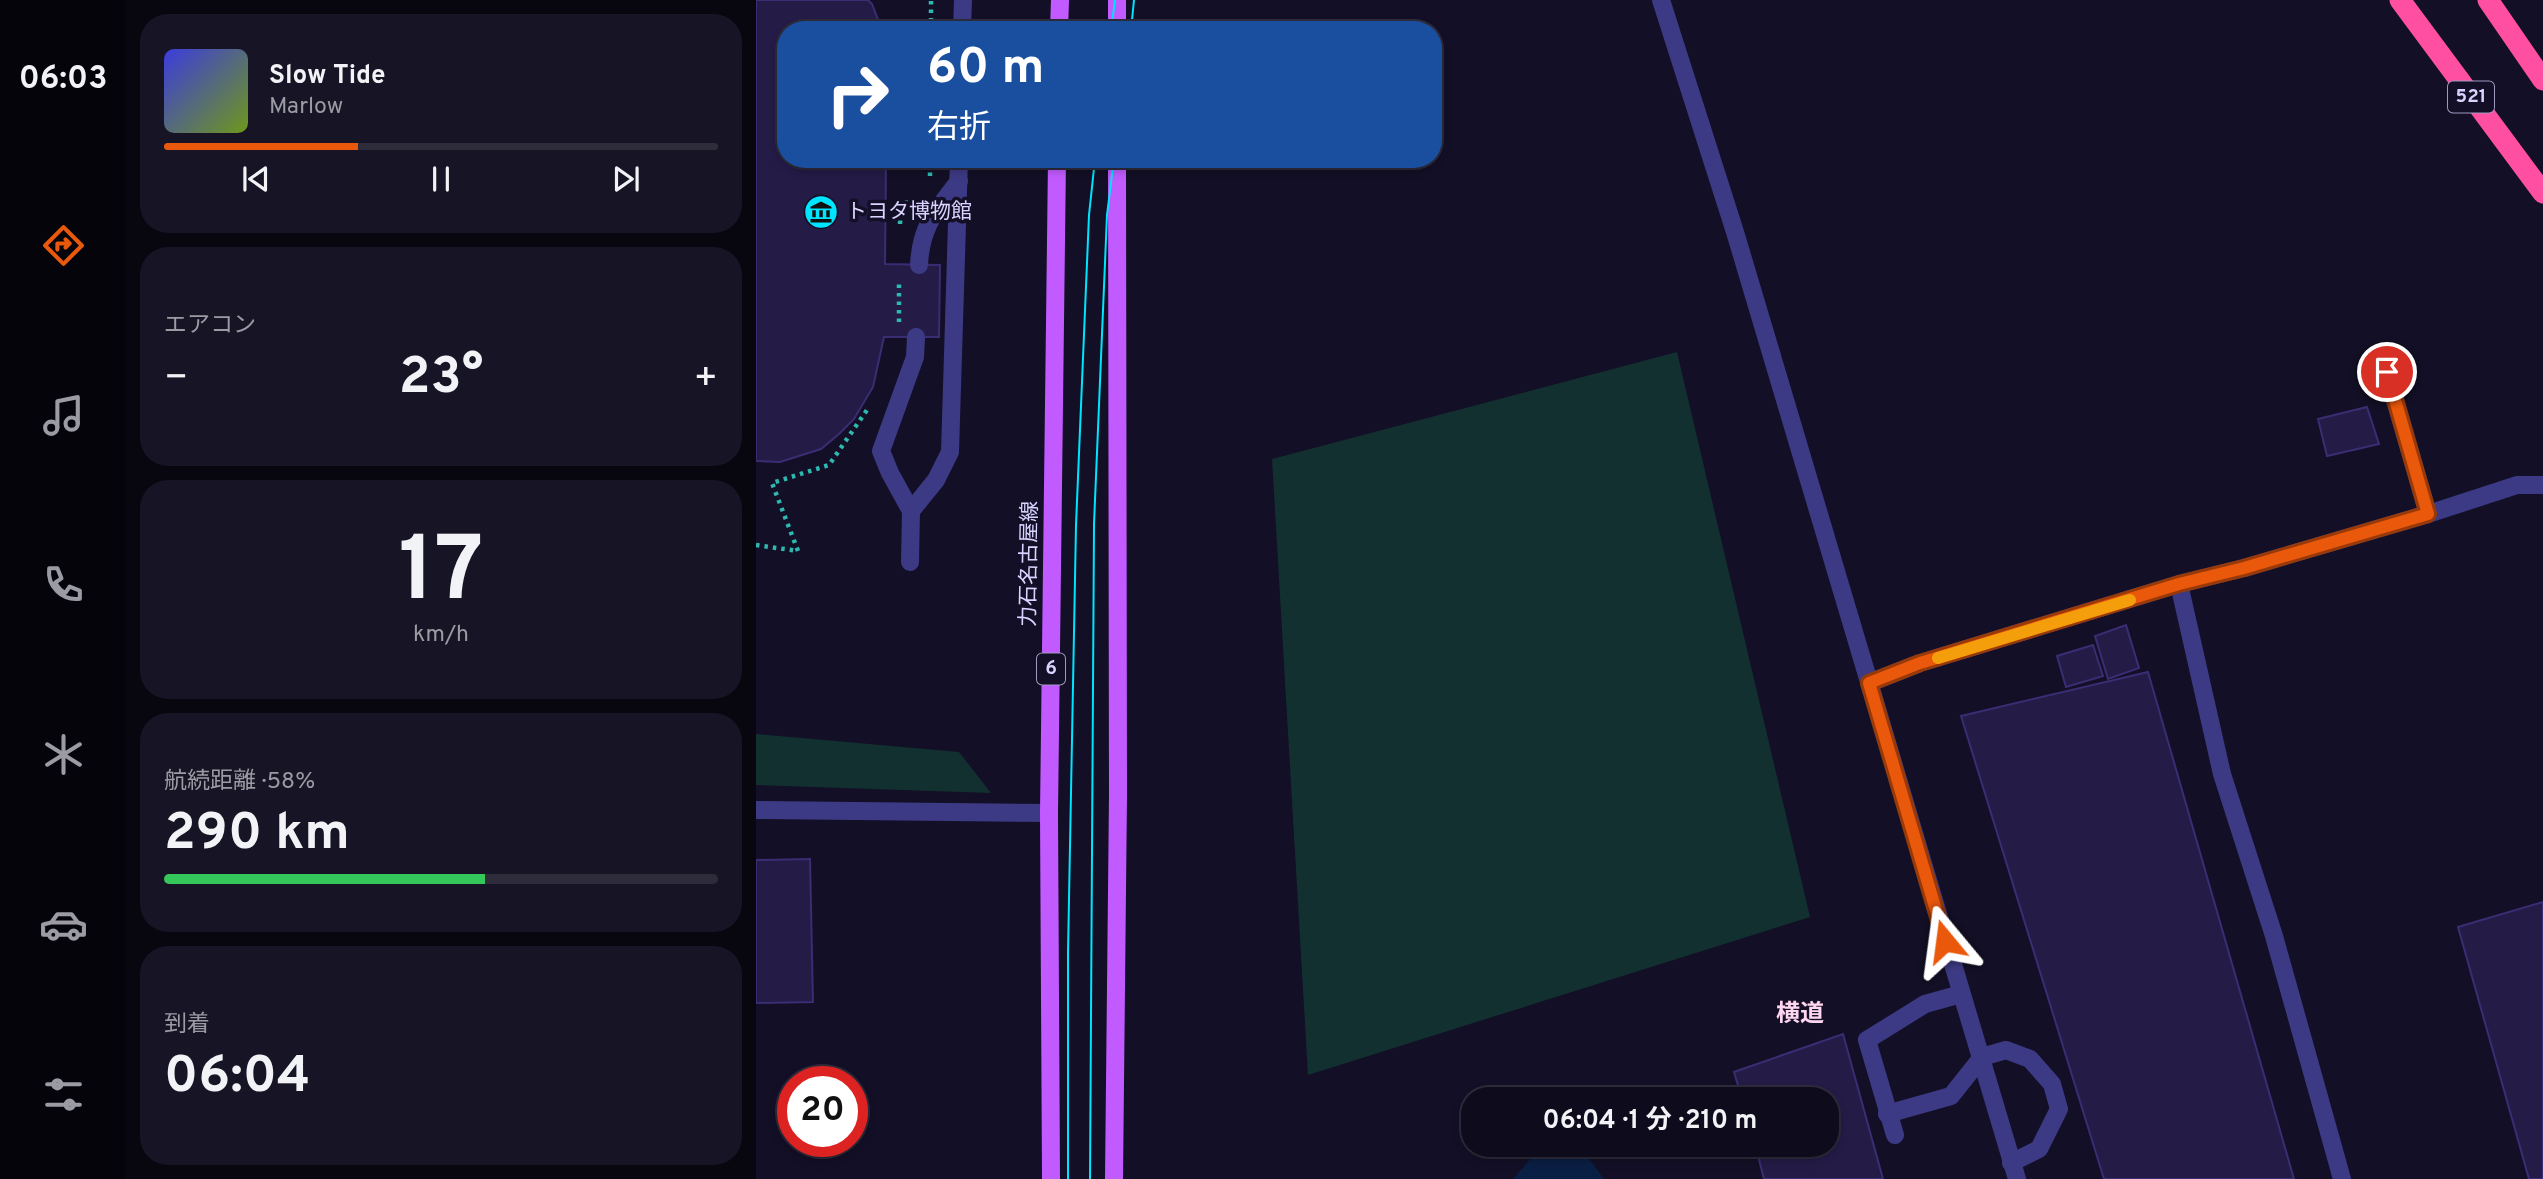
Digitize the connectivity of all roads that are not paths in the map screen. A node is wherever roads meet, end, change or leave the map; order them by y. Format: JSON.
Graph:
{"nodes":[{"id":1,"x":963,"y":0,"type":"edge"},
{"id":2,"x":1059,"y":0,"type":"edge"},
{"id":3,"x":1117,"y":0,"type":"edge"},
{"id":4,"x":1661,"y":0,"type":"edge"},
{"id":5,"x":2400,"y":0,"type":"edge"},
{"id":6,"x":2488,"y":0,"type":"edge"},
{"id":7,"x":962,"y":21,"type":"edge"},
{"id":8,"x":1059,"y":21,"type":"edge"},
{"id":9,"x":1117,"y":21,"type":"edge"},
{"id":10,"x":2543,"y":80,"type":"edge"},
{"id":11,"x":959,"y":168,"type":"edge"},
{"id":12,"x":1058,"y":168,"type":"edge"},
{"id":13,"x":1117,"y":168,"type":"edge"},
{"id":14,"x":959,"y":181,"type":"junction"},
{"id":15,"x":2543,"y":193,"type":"edge"},
{"id":16,"x":919,"y":265,"type":"dead end"},
{"id":17,"x":916,"y":337,"type":"dead end"},
{"id":18,"x":2387,"y":372,"type":"dead end"},
{"id":19,"x":2543,"y":485,"type":"edge"},
{"id":20,"x":911,"y":511,"type":"junction"},
{"id":21,"x":2428,"y":514,"type":"junction"},
{"id":22,"x":910,"y":562,"type":"dead end"},
{"id":23,"x":2179,"y":584,"type":"junction"},
{"id":24,"x":1869,"y":683,"type":"junction"},
{"id":25,"x":756,"y":810,"type":"edge"},
{"id":26,"x":1049,"y":813,"type":"junction"},
{"id":27,"x":1961,"y":994,"type":"junction"},
{"id":28,"x":1982,"y":1057,"type":"junction"},
{"id":29,"x":1887,"y":1114,"type":"junction"},
{"id":30,"x":1895,"y":1135,"type":"dead end"},
{"id":31,"x":2014,"y":1171,"type":"edge"},
{"id":32,"x":1051,"y":1179,"type":"edge"},
{"id":33,"x":1114,"y":1179,"type":"edge"},
{"id":34,"x":2342,"y":1179,"type":"edge"}],
"edges":[{"from":1,"to":7,"type":"street"},
{"from":2,"to":8,"type":"main road"},
{"from":3,"to":9,"type":"main road"},
{"from":4,"to":24,"type":"street"},
{"from":5,"to":15,"type":"highway","number":"521"},
{"from":6,"to":10,"type":"highway"},
{"from":11,"to":14,"type":"street"},
{"from":12,"to":26,"type":"main road","name":"力石名古屋線","number":"6"},
{"from":13,"to":33,"type":"main road"},
{"from":14,"to":16,"type":"street"},
{"from":14,"to":20,"type":"street"},
{"from":17,"to":20,"type":"street"},
{"from":18,"to":21,"type":"street"},
{"from":19,"to":21,"type":"street"},
{"from":20,"to":22,"type":"street"},
{"from":21,"to":23,"type":"street"},
{"from":23,"to":24,"type":"street"},
{"from":23,"to":34,"type":"street"},
{"from":24,"to":27,"type":"street"},
{"from":25,"to":26,"type":"street"},
{"from":26,"to":32,"type":"main road","name":"力石名古屋線","number":"6"},
{"from":27,"to":28,"type":"street"},
{"from":27,"to":29,"type":"street"},
{"from":28,"to":29,"type":"street"},
{"from":28,"to":31,"type":"street"},
{"from":28,"to":31,"type":"street"},
{"from":29,"to":30,"type":"street"}]}
